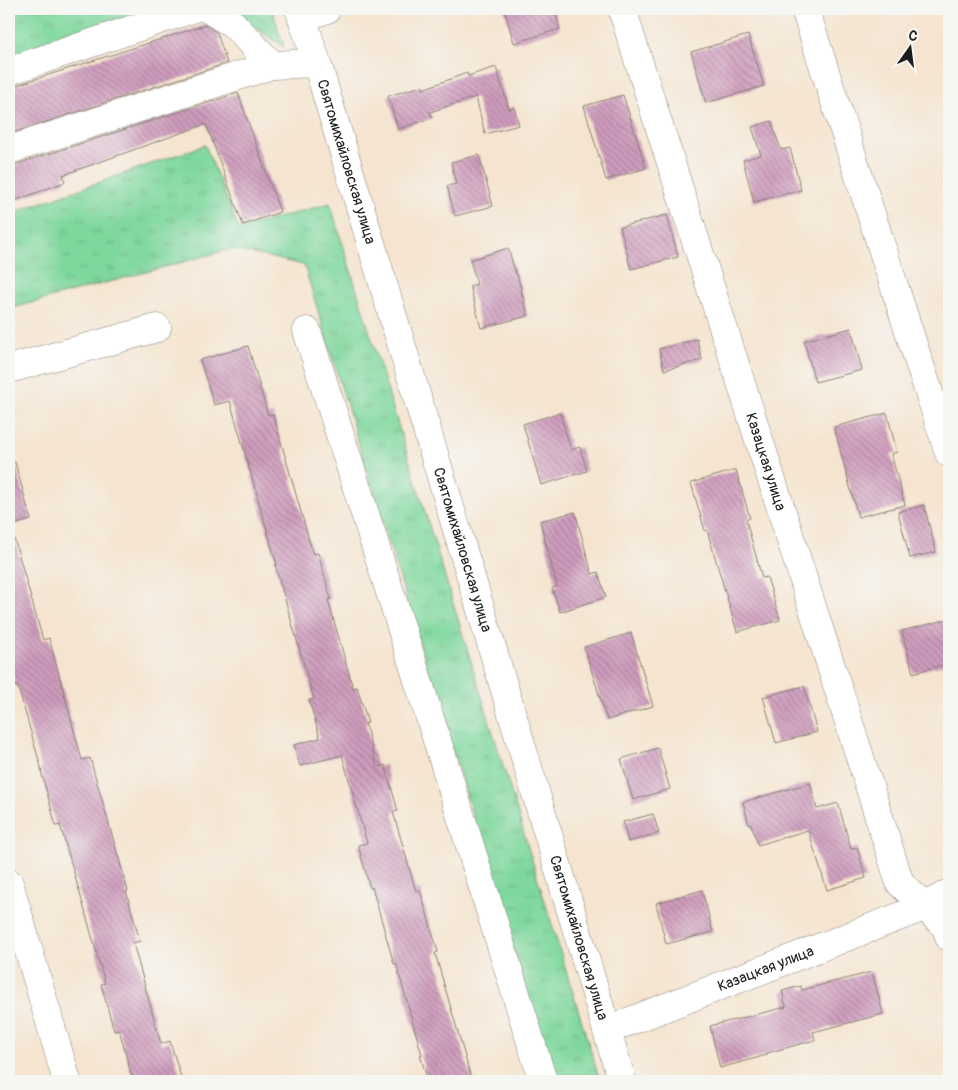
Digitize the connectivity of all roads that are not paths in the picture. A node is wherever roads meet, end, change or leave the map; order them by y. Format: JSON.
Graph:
{"nodes":[{"id":1,"x":192,"y":9,"type":"edge"},
{"id":2,"x":208,"y":9,"type":"edge"},
{"id":3,"x":327,"y":9,"type":"edge"},
{"id":4,"x":622,"y":9,"type":"edge"},
{"id":5,"x":805,"y":9,"type":"edge"},
{"id":6,"x":300,"y":14,"type":"edge"},
{"id":7,"x":317,"y":63,"type":"junction"},
{"id":8,"x":272,"y":65,"type":"junction"},
{"id":9,"x":9,"y":71,"type":"edge"},
{"id":10,"x":9,"y":150,"type":"edge"},
{"id":11,"x":157,"y":328,"type":"dead end"},
{"id":12,"x":307,"y":331,"type":"dead end"},
{"id":13,"x":9,"y":369,"type":"edge"},
{"id":14,"x":949,"y":453,"type":"edge"},
{"id":15,"x":9,"y":883,"type":"edge"},
{"id":16,"x":949,"y":893,"type":"edge"},
{"id":17,"x":924,"y":906,"type":"junction"},
{"id":18,"x":949,"y":937,"type":"edge"},
{"id":19,"x":607,"y":1030,"type":"junction"},
{"id":20,"x":67,"y":1081,"type":"edge"},
{"id":21,"x":543,"y":1081,"type":"edge"},
{"id":22,"x":622,"y":1081,"type":"edge"}],
"edges":[{"from":1,"to":9,"type":"street"},
{"from":2,"to":8,"type":"street"},
{"from":3,"to":6,"type":"street"},
{"from":4,"to":17,"type":"street","name":"Казацкая улица"},
{"from":5,"to":14,"type":"street"},
{"from":6,"to":7,"type":"street","name":"Святомихайловская улица"},
{"from":7,"to":8,"type":"street"},
{"from":7,"to":19,"type":"street","name":"Святомихайловская улица"},
{"from":8,"to":10,"type":"street"},
{"from":11,"to":13,"type":"street"},
{"from":12,"to":21,"type":"street"},
{"from":15,"to":20,"type":"street"},
{"from":16,"to":17,"type":"street","name":"Казацкая улица"},
{"from":17,"to":18,"type":"street","name":"Казацкая улица"},
{"from":17,"to":19,"type":"street","name":"Казацкая улица"},
{"from":19,"to":22,"type":"street","name":"Святомихайловская улица"}]}
